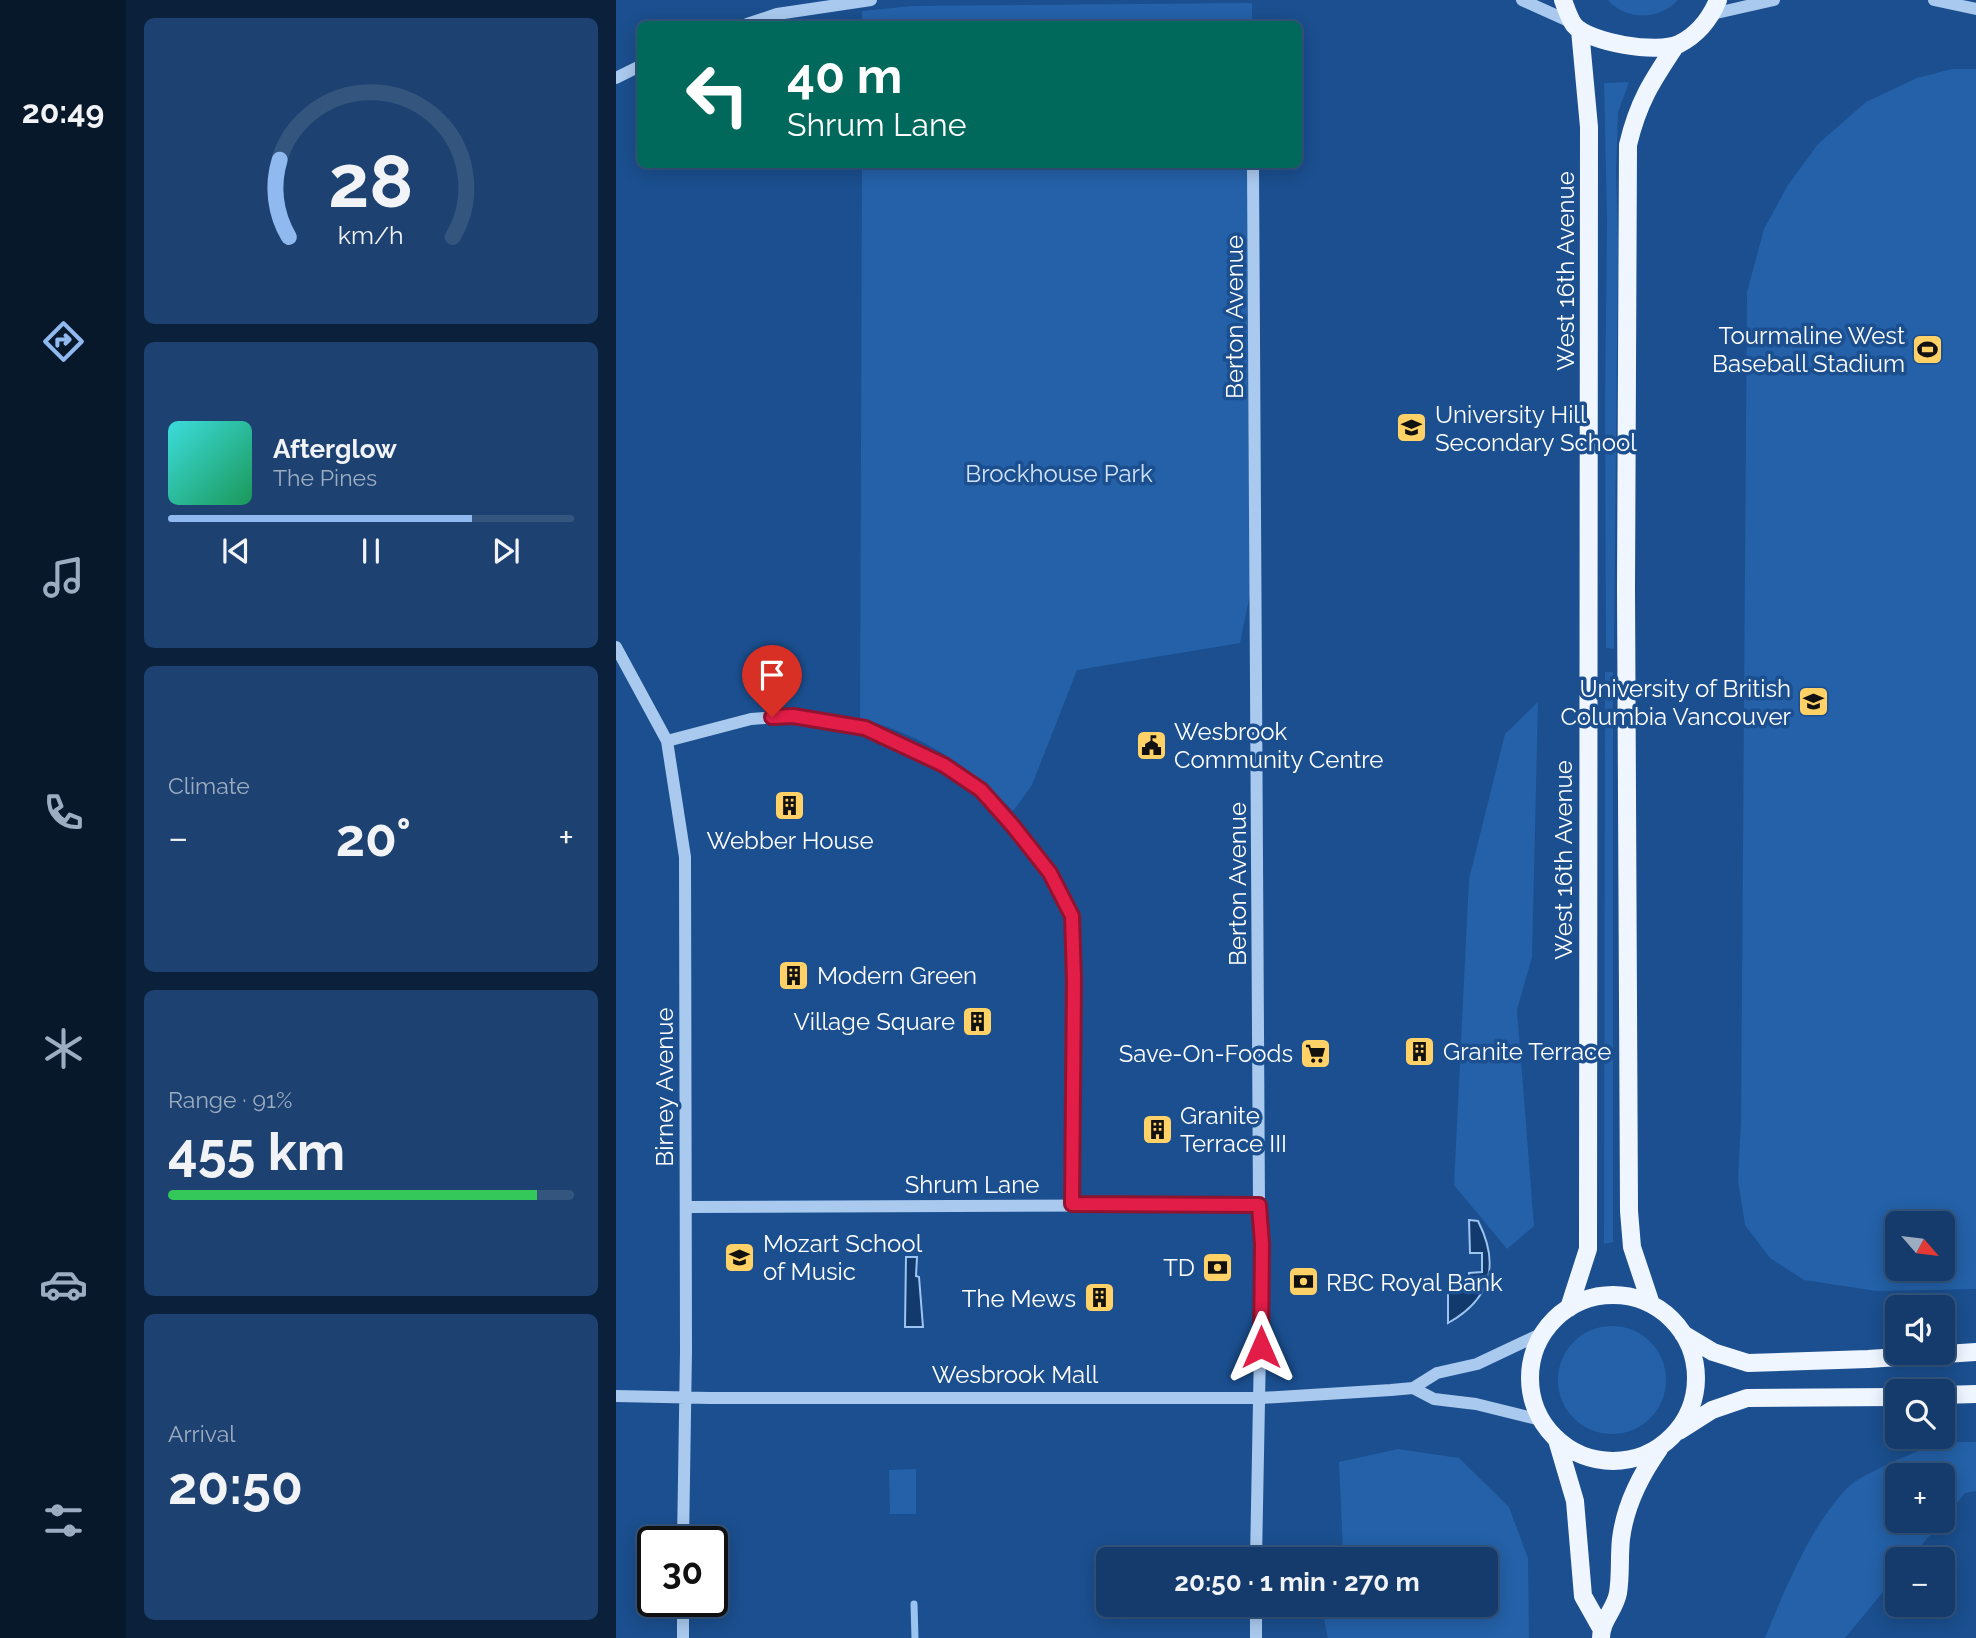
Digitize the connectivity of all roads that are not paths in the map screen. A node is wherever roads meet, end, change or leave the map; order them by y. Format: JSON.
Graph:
{"nodes":[{"id":1,"x":872,"y":0,"type":"edge"},
{"id":2,"x":1522,"y":0,"type":"edge"},
{"id":3,"x":1563,"y":0,"type":"edge"},
{"id":4,"x":1774,"y":0,"type":"edge"},
{"id":5,"x":1934,"y":0,"type":"edge"},
{"id":6,"x":1715,"y":7,"type":"edge"},
{"id":7,"x":1976,"y":9,"type":"edge"},
{"id":8,"x":756,"y":21,"type":"edge"},
{"id":9,"x":1576,"y":27,"type":"junction"},
{"id":10,"x":1676,"y":46,"type":"junction"},
{"id":11,"x":637,"y":68,"type":"edge"},
{"id":12,"x":616,"y":78,"type":"edge"},
{"id":13,"x":1253,"y":168,"type":"edge"},
{"id":14,"x":616,"y":647,"type":"edge"},
{"id":15,"x":667,"y":741,"type":"junction"},
{"id":16,"x":1072,"y":1204,"type":"junction"},
{"id":17,"x":1259,"y":1205,"type":"junction"},
{"id":18,"x":686,"y":1207,"type":"junction"},
{"id":19,"x":1651,"y":1304,"type":"junction"},
{"id":20,"x":1569,"y":1308,"type":"junction"},
{"id":21,"x":1544,"y":1333,"type":"junction"},
{"id":22,"x":1683,"y":1334,"type":"junction"},
{"id":23,"x":1976,"y":1352,"type":"edge"},
{"id":24,"x":1413,"y":1388,"type":"junction"},
{"id":25,"x":1976,"y":1394,"type":"edge"},
{"id":26,"x":1955,"y":1395,"type":"edge"},
{"id":27,"x":616,"y":1396,"type":"edge"},
{"id":28,"x":1885,"y":1397,"type":"edge"},
{"id":29,"x":685,"y":1398,"type":"junction"},
{"id":30,"x":1261,"y":1398,"type":"junction"},
{"id":31,"x":1541,"y":1420,"type":"junction"},
{"id":32,"x":1676,"y":1433,"type":"junction"},
{"id":33,"x":1557,"y":1440,"type":"junction"},
{"id":34,"x":1661,"y":1447,"type":"junction"},
{"id":35,"x":683,"y":1526,"type":"edge"},
{"id":36,"x":1256,"y":1547,"type":"edge"},
{"id":37,"x":682,"y":1617,"type":"edge"},
{"id":38,"x":1256,"y":1617,"type":"edge"},
{"id":39,"x":1601,"y":1633,"type":"edge"},
{"id":40,"x":683,"y":1638,"type":"edge"},
{"id":41,"x":1256,"y":1638,"type":"edge"}],
"edges":[{"from":1,"to":8,"type":"street"},
{"from":2,"to":9,"type":"street"},
{"from":3,"to":9,"type":"main road","name":"West 16th Avenue"},
{"from":4,"to":6,"type":"street"},
{"from":5,"to":7,"type":"street"},
{"from":6,"to":10,"type":"main road"},
{"from":9,"to":10,"type":"main road"},
{"from":9,"to":20,"type":"main road","name":"West 16th Avenue"},
{"from":10,"to":19,"type":"main road"},
{"from":11,"to":12,"type":"street"},
{"from":13,"to":17,"type":"street","name":"Berton Avenue"},
{"from":14,"to":15,"type":"street","name":"Birney Avenue"},
{"from":15,"to":16,"type":"street"},
{"from":15,"to":18,"type":"street","name":"Birney Avenue"},
{"from":16,"to":17,"type":"street","name":"Shrum Lane"},
{"from":16,"to":18,"type":"street","name":"Shrum Lane"},
{"from":17,"to":30,"type":"street","name":"Berton Avenue"},
{"from":18,"to":29,"type":"street","name":"Birney Avenue"},
{"from":19,"to":20,"type":"main road"},
{"from":19,"to":22,"type":"main road"},
{"from":20,"to":21,"type":"main road"},
{"from":21,"to":24,"type":"street","name":"Wesbrook Mall"},
{"from":21,"to":31,"type":"main road"},
{"from":22,"to":23,"type":"main road"},
{"from":22,"to":32,"type":"main road"},
{"from":24,"to":30,"type":"street","name":"Wesbrook Mall"},
{"from":24,"to":31,"type":"street","name":"Wesbrook Mall"},
{"from":25,"to":26,"type":"main road"},
{"from":27,"to":29,"type":"street","name":"Wesbrook Mall"},
{"from":28,"to":32,"type":"main road"},
{"from":29,"to":30,"type":"street","name":"Wesbrook Mall"},
{"from":29,"to":35,"type":"street","name":"Birney Avenue"},
{"from":30,"to":36,"type":"street","name":"Berton Avenue"},
{"from":31,"to":33,"type":"main road"},
{"from":32,"to":34,"type":"main road"},
{"from":33,"to":34,"type":"main road"},
{"from":33,"to":39,"type":"main road"},
{"from":34,"to":39,"type":"main road"},
{"from":37,"to":40,"type":"street"},
{"from":38,"to":41,"type":"street"}]}
